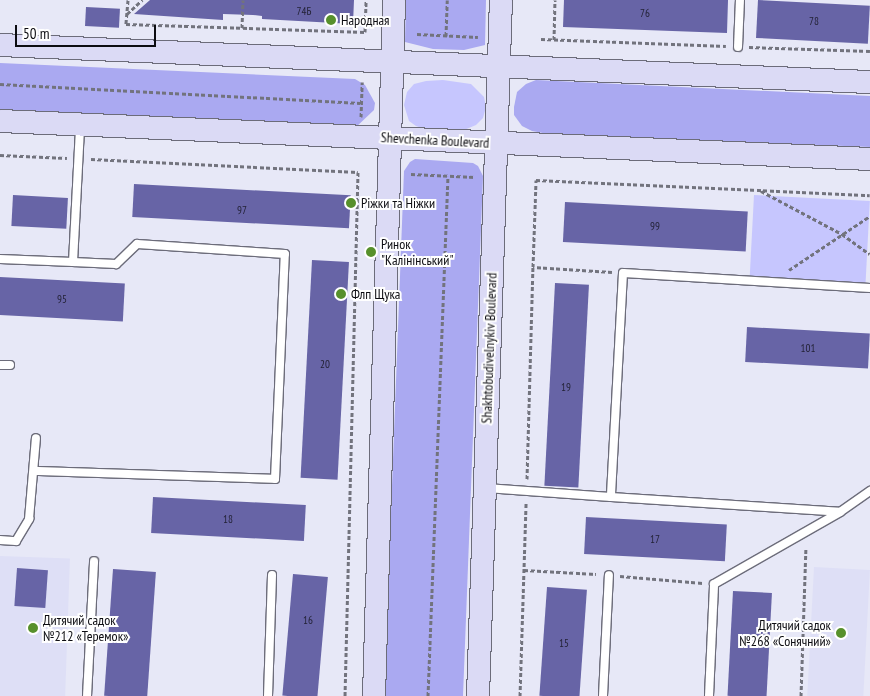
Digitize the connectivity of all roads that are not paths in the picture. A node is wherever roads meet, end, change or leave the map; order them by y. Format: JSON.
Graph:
{"nodes":[{"id":1,"x":394,"y":0,"type":"edge"},
{"id":2,"x":501,"y":0,"type":"edge"},
{"id":3,"x":740,"y":0,"type":"edge"},
{"id":4,"x":0,"y":45,"type":"edge"},
{"id":5,"x":738,"y":46,"type":"road end"},
{"id":6,"x":392,"y":61,"type":"junction"},
{"id":7,"x":498,"y":65,"type":"junction"},
{"id":8,"x":870,"y":82,"type":"edge"},
{"id":9,"x":0,"y":122,"type":"edge"},
{"id":10,"x":81,"y":125,"type":"junction"},
{"id":11,"x":390,"y":138,"type":"junction"},
{"id":12,"x":497,"y":143,"type":"junction"},
{"id":13,"x":870,"y":159,"type":"edge"},
{"id":14,"x":0,"y":259,"type":"edge"},
{"id":15,"x":73,"y":262,"type":"junction"},
{"id":16,"x":870,"y":288,"type":"edge"},
{"id":17,"x":0,"y":365,"type":"edge"},
{"id":18,"x":10,"y":365,"type":"dead end"},
{"id":19,"x":36,"y":438,"type":"dead end"},
{"id":20,"x":35,"y":471,"type":"junction"},
{"id":21,"x":485,"y":488,"type":"junction"},
{"id":22,"x":870,"y":491,"type":"edge"},
{"id":23,"x":611,"y":497,"type":"junction"},
{"id":24,"x":840,"y":512,"type":"junction"},
{"id":25,"x":0,"y":540,"type":"edge"},
{"id":26,"x":94,"y":562,"type":"dead end"},
{"id":27,"x":272,"y":575,"type":"dead end"},
{"id":28,"x":609,"y":575,"type":"dead end"},
{"id":29,"x":87,"y":696,"type":"edge"},
{"id":30,"x":268,"y":696,"type":"edge"},
{"id":31,"x":374,"y":696,"type":"edge"},
{"id":32,"x":478,"y":696,"type":"edge"},
{"id":33,"x":603,"y":696,"type":"edge"},
{"id":34,"x":709,"y":696,"type":"edge"}],
"edges":[{"from":1,"to":6,"type":"main road"},
{"from":2,"to":7,"type":"main road","name":"Shakhtobudivelnykiv Boulevard"},
{"from":3,"to":5,"type":"lane"},
{"from":4,"to":6,"type":"main road"},
{"from":6,"to":7,"type":"main road"},
{"from":6,"to":11,"type":"main road"},
{"from":7,"to":8,"type":"main road"},
{"from":7,"to":12,"type":"main road","name":"Shakhtobudivelnykiv Boulevard"},
{"from":9,"to":10,"type":"main road","name":"Shevchenka Boulevard"},
{"from":10,"to":11,"type":"main road","name":"Shevchenka Boulevard"},
{"from":10,"to":15,"type":"lane"},
{"from":11,"to":12,"type":"main road","name":"Shevchenka Boulevard"},
{"from":11,"to":31,"type":"main road"},
{"from":12,"to":13,"type":"main road","name":"Shevchenka Boulevard"},
{"from":12,"to":21,"type":"main road","name":"Shakhtobudivelnykiv Boulevard"},
{"from":14,"to":15,"type":"lane"},
{"from":15,"to":20,"type":"lane"},
{"from":16,"to":23,"type":"lane"},
{"from":17,"to":18,"type":"lane"},
{"from":19,"to":20,"type":"lane"},
{"from":20,"to":25,"type":"lane"},
{"from":21,"to":23,"type":"lane"},
{"from":21,"to":32,"type":"main road","name":"Shakhtobudivelnykiv Boulevard"},
{"from":22,"to":24,"type":"lane"},
{"from":23,"to":24,"type":"lane"},
{"from":24,"to":34,"type":"lane"},
{"from":26,"to":29,"type":"lane"},
{"from":27,"to":30,"type":"lane"},
{"from":28,"to":33,"type":"lane"}]}
